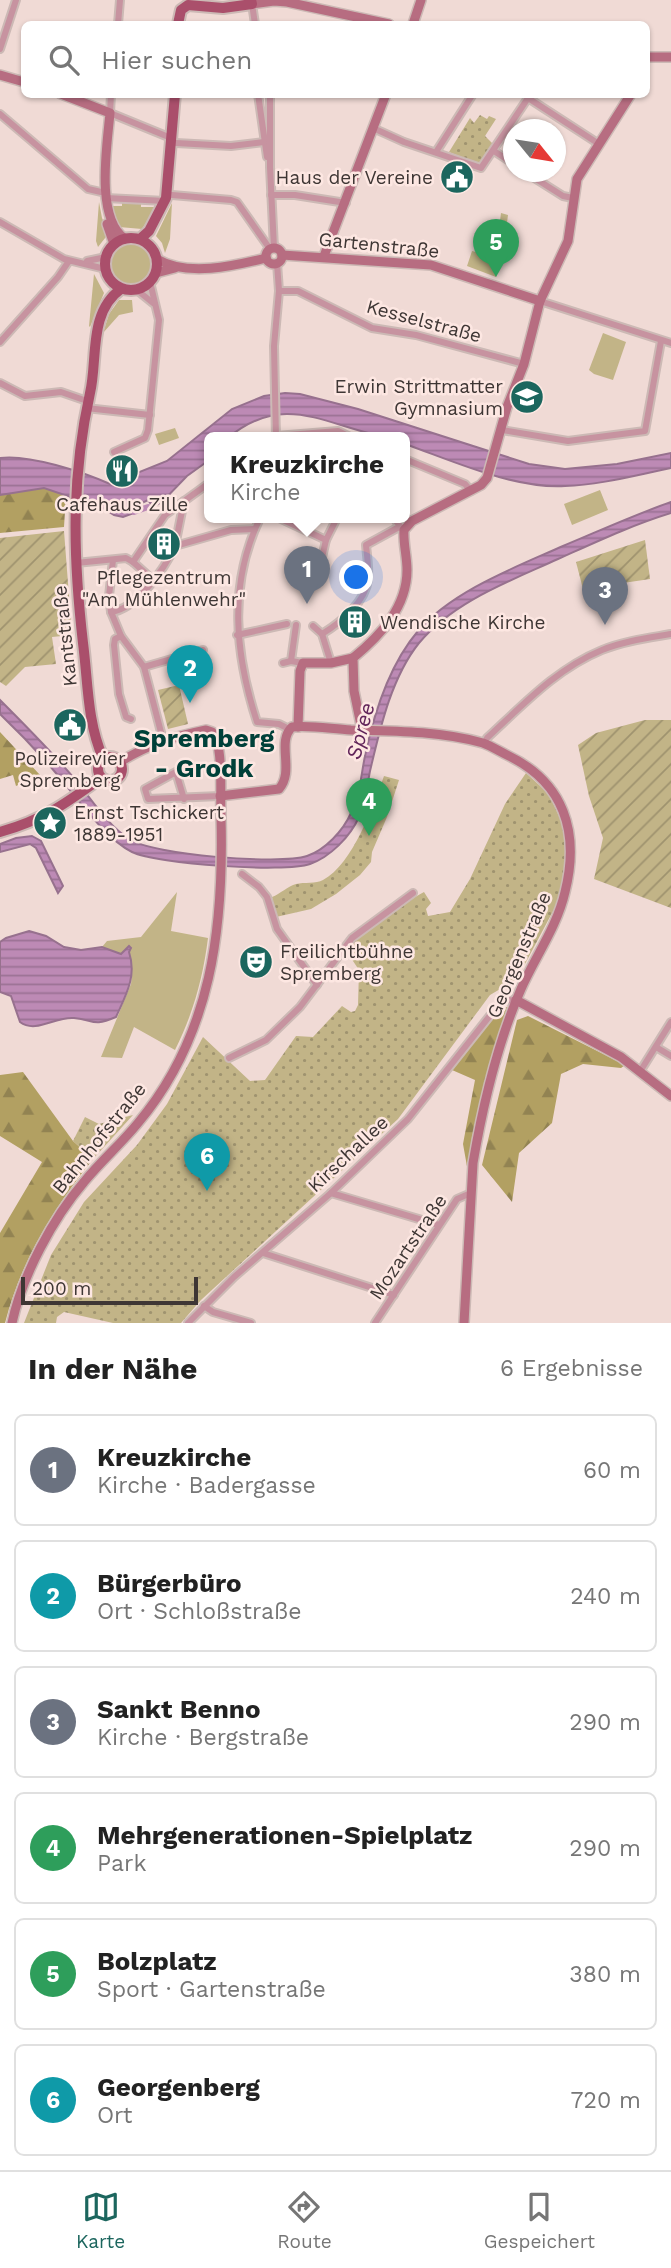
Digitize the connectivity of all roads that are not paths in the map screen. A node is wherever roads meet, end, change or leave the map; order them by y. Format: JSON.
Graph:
{"nodes":[{"id":1,"x":16,"y":0,"type":"edge"},
{"id":2,"x":120,"y":0,"type":"edge"},
{"id":3,"x":421,"y":0,"type":"edge"},
{"id":4,"x":251,"y":2,"type":"edge"},
{"id":5,"x":184,"y":3,"type":"edge"},
{"id":6,"x":118,"y":21,"type":"edge"},
{"id":7,"x":178,"y":21,"type":"edge"},
{"id":8,"x":254,"y":21,"type":"edge"},
{"id":9,"x":375,"y":21,"type":"edge"},
{"id":10,"x":414,"y":21,"type":"edge"},
{"id":11,"x":0,"y":49,"type":"edge"},
{"id":12,"x":650,"y":57,"type":"edge"},
{"id":13,"x":671,"y":58,"type":"edge"},
{"id":14,"x":0,"y":75,"type":"edge"},
{"id":15,"x":21,"y":81,"type":"edge"},
{"id":16,"x":71,"y":98,"type":"edge"},
{"id":17,"x":111,"y":98,"type":"edge"},
{"id":18,"x":175,"y":98,"type":"edge"},
{"id":19,"x":258,"y":98,"type":"edge"},
{"id":20,"x":270,"y":98,"type":"edge"},
{"id":21,"x":384,"y":98,"type":"edge"},
{"id":22,"x":466,"y":98,"type":"edge"},
{"id":23,"x":470,"y":98,"type":"edge"},
{"id":24,"x":628,"y":98,"type":"edge"},
{"id":25,"x":468,"y":102,"type":"junction"},
{"id":26,"x":110,"y":113,"type":"junction"},
{"id":27,"x":0,"y":114,"type":"edge"},
{"id":28,"x":373,"y":128,"type":"junction"},
{"id":29,"x":173,"y":140,"type":"junction"},
{"id":30,"x":264,"y":142,"type":"junction"},
{"id":31,"x":599,"y":144,"type":"junction"},
{"id":32,"x":494,"y":151,"type":"junction"},
{"id":33,"x":436,"y":152,"type":"junction"},
{"id":34,"x":503,"y":157,"type":"edge"},
{"id":35,"x":270,"y":161,"type":"junction"},
{"id":36,"x":541,"y":182,"type":"edge"},
{"id":37,"x":104,"y":195,"type":"junction"},
{"id":38,"x":271,"y":195,"type":"junction"},
{"id":39,"x":168,"y":198,"type":"junction"},
{"id":40,"x":573,"y":198,"type":"junction"},
{"id":41,"x":346,"y":203,"type":"junction"},
{"id":42,"x":0,"y":222,"type":"edge"},
{"id":43,"x":125,"y":239,"type":"junction"},
{"id":44,"x":140,"y":239,"type":"junction"},
{"id":45,"x":114,"y":244,"type":"junction"},
{"id":46,"x":150,"y":246,"type":"junction"},
{"id":47,"x":274,"y":255,"type":"junction"},
{"id":48,"x":324,"y":256,"type":"junction"},
{"id":49,"x":157,"y":259,"type":"junction"},
{"id":50,"x":69,"y":261,"type":"junction"},
{"id":51,"x":82,"y":262,"type":"junction"},
{"id":52,"x":105,"y":263,"type":"junction"},
{"id":53,"x":180,"y":267,"type":"junction"},
{"id":54,"x":153,"y":278,"type":"junction"},
{"id":55,"x":111,"y":281,"type":"junction"},
{"id":56,"x":121,"y":289,"type":"junction"},
{"id":57,"x":137,"y":290,"type":"junction"},
{"id":58,"x":279,"y":291,"type":"junction"},
{"id":59,"x":540,"y":300,"type":"junction"},
{"id":60,"x":155,"y":304,"type":"junction"},
{"id":61,"x":662,"y":341,"type":"junction"},
{"id":62,"x":0,"y":342,"type":"edge"},
{"id":63,"x":671,"y":343,"type":"edge"},
{"id":64,"x":524,"y":363,"type":"junction"},
{"id":65,"x":0,"y":383,"type":"edge"},
{"id":66,"x":86,"y":403,"type":"junction"},
{"id":67,"x":150,"y":415,"type":"junction"},
{"id":68,"x":502,"y":430,"type":"junction"},
{"id":69,"x":276,"y":432,"type":"edge"},
{"id":70,"x":320,"y":432,"type":"edge"},
{"id":71,"x":341,"y":432,"type":"edge"},
{"id":72,"x":114,"y":452,"type":"dead end"},
{"id":73,"x":410,"y":461,"type":"edge"},
{"id":74,"x":204,"y":486,"type":"edge"},
{"id":75,"x":471,"y":491,"type":"junction"},
{"id":76,"x":184,"y":500,"type":"junction"},
{"id":77,"x":258,"y":523,"type":"edge"},
{"id":78,"x":290,"y":523,"type":"edge"},
{"id":79,"x":335,"y":523,"type":"edge"},
{"id":80,"x":398,"y":523,"type":"edge"},
{"id":81,"x":410,"y":523,"type":"edge"},
{"id":82,"x":410,"y":523,"type":"edge"},
{"id":83,"x":255,"y":529,"type":"junction"},
{"id":84,"x":402,"y":529,"type":"junction"},
{"id":85,"x":327,"y":540,"type":"junction"},
{"id":86,"x":175,"y":546,"type":"junction"},
{"id":87,"x":114,"y":560,"type":"junction"},
{"id":88,"x":133,"y":562,"type":"junction"},
{"id":89,"x":75,"y":563,"type":"junction"},
{"id":90,"x":318,"y":575,"type":"dead end"},
{"id":91,"x":153,"y":580,"type":"junction"},
{"id":92,"x":111,"y":612,"type":"junction"},
{"id":93,"x":287,"y":624,"type":"dead end"},
{"id":94,"x":296,"y":625,"type":"dead end"},
{"id":95,"x":313,"y":626,"type":"dead end"},
{"id":96,"x":322,"y":634,"type":"junction"},
{"id":97,"x":671,"y":634,"type":"edge"},
{"id":98,"x":237,"y":635,"type":"junction"},
{"id":99,"x":121,"y":636,"type":"junction"},
{"id":100,"x":203,"y":650,"type":"dead end"},
{"id":101,"x":354,"y":658,"type":"junction"},
{"id":102,"x":291,"y":661,"type":"junction"},
{"id":103,"x":282,"y":663,"type":"dead end"},
{"id":104,"x":303,"y":663,"type":"junction"},
{"id":105,"x":331,"y":663,"type":"junction"},
{"id":106,"x":144,"y":667,"type":"junction"},
{"id":107,"x":131,"y":719,"type":"dead end"},
{"id":108,"x":294,"y":727,"type":"junction"},
{"id":109,"x":365,"y":730,"type":"junction"},
{"id":110,"x":163,"y":740,"type":"junction"},
{"id":111,"x":484,"y":744,"type":"junction"},
{"id":112,"x":103,"y":758,"type":"junction"},
{"id":113,"x":120,"y":762,"type":"junction"},
{"id":114,"x":101,"y":778,"type":"junction"},
{"id":115,"x":220,"y":796,"type":"junction"},
{"id":116,"x":184,"y":799,"type":"junction"},
{"id":117,"x":0,"y":832,"type":"edge"},
{"id":118,"x":242,"y":874,"type":"dead end"},
{"id":119,"x":413,"y":894,"type":"dead end"},
{"id":120,"x":317,"y":985,"type":"junction"},
{"id":121,"x":516,"y":1000,"type":"junction"},
{"id":122,"x":671,"y":1022,"type":"edge"},
{"id":123,"x":656,"y":1047,"type":"junction"},
{"id":124,"x":671,"y":1056,"type":"edge"},
{"id":125,"x":229,"y":1058,"type":"dead end"},
{"id":126,"x":641,"y":1070,"type":"junction"},
{"id":127,"x":671,"y":1096,"type":"edge"},
{"id":128,"x":331,"y":1193,"type":"junction"},
{"id":129,"x":471,"y":1193,"type":"junction"},
{"id":130,"x":439,"y":1225,"type":"junction"},
{"id":131,"x":263,"y":1253,"type":"junction"},
{"id":132,"x":394,"y":1295,"type":"junction"},
{"id":133,"x":204,"y":1306,"type":"junction"},
{"id":134,"x":378,"y":1322,"type":"edge"},
{"id":135,"x":12,"y":1323,"type":"edge"},
{"id":136,"x":188,"y":1323,"type":"edge"},
{"id":137,"x":251,"y":1323,"type":"edge"},
{"id":138,"x":464,"y":1323,"type":"edge"}],
"edges":[{"from":1,"to":11,"type":"street"},
{"from":2,"to":6,"type":"street"},
{"from":3,"to":10,"type":"street"},
{"from":4,"to":5,"type":"main road"},
{"from":4,"to":8,"type":"street"},
{"from":4,"to":9,"type":"street"},
{"from":5,"to":7,"type":"main road"},
{"from":12,"to":13,"type":"street"},
{"from":14,"to":15,"type":"street"},
{"from":16,"to":26,"type":"street"},
{"from":17,"to":26,"type":"street"},
{"from":18,"to":29,"type":"main road"},
{"from":19,"to":30,"type":"street"},
{"from":20,"to":35,"type":"street"},
{"from":21,"to":28,"type":"street"},
{"from":22,"to":25,"type":"street"},
{"from":23,"to":25,"type":"street"},
{"from":24,"to":31,"type":"street"},
{"from":25,"to":33,"type":"street"},
{"from":26,"to":29,"type":"street"},
{"from":26,"to":37,"type":"street"},
{"from":27,"to":37,"type":"street"},
{"from":28,"to":33,"type":"street"},
{"from":28,"to":41,"type":"street"},
{"from":29,"to":30,"type":"street"},
{"from":29,"to":39,"type":"main road"},
{"from":30,"to":35,"type":"street"},
{"from":31,"to":32,"type":"street"},
{"from":31,"to":40,"type":"street"},
{"from":32,"to":33,"type":"street"},
{"from":32,"to":34,"type":"street"},
{"from":35,"to":38,"type":"street"},
{"from":36,"to":40,"type":"street"},
{"from":37,"to":39,"type":"street"},
{"from":37,"to":43,"type":"street"},
{"from":37,"to":45,"type":"street"},
{"from":38,"to":41,"type":"street"},
{"from":38,"to":47,"type":"street"},
{"from":39,"to":44,"type":"main road"},
{"from":39,"to":46,"type":"main road"},
{"from":39,"to":47,"type":"street"},
{"from":40,"to":59,"type":"street"},
{"from":41,"to":48,"type":"street"},
{"from":42,"to":50,"type":"street"},
{"from":43,"to":44,"type":"main road"},
{"from":43,"to":45,"type":"main road"},
{"from":44,"to":46,"type":"main road"},
{"from":45,"to":52,"type":"main road"},
{"from":46,"to":49,"type":"main road"},
{"from":47,"to":48,"type":"street","name":"Gartenstraße"},
{"from":47,"to":53,"type":"street","name":"Gartenstraße"},
{"from":47,"to":58,"type":"street"},
{"from":48,"to":59,"type":"street","name":"Gartenstraße"},
{"from":49,"to":53,"type":"street"},
{"from":49,"to":54,"type":"main road"},
{"from":50,"to":51,"type":"street"},
{"from":50,"to":62,"type":"street"},
{"from":51,"to":52,"type":"street"},
{"from":51,"to":52,"type":"street"},
{"from":52,"to":55,"type":"main road"},
{"from":53,"to":54,"type":"street"},
{"from":54,"to":57,"type":"main road"},
{"from":54,"to":60,"type":"street"},
{"from":55,"to":56,"type":"main road"},
{"from":55,"to":66,"type":"main road"},
{"from":56,"to":57,"type":"main road"},
{"from":56,"to":66,"type":"main road"},
{"from":57,"to":60,"type":"street"},
{"from":58,"to":64,"type":"street","name":"Kesselstraße"},
{"from":58,"to":69,"type":"street"},
{"from":59,"to":61,"type":"street","name":"Gartenstraße"},
{"from":59,"to":64,"type":"street"},
{"from":60,"to":67,"type":"street"},
{"from":61,"to":63,"type":"street","name":"Gartenstraße"},
{"from":61,"to":68,"type":"street"},
{"from":64,"to":68,"type":"street"},
{"from":65,"to":66,"type":"street"},
{"from":66,"to":67,"type":"street"},
{"from":66,"to":89,"type":"main road","name":"Kantstraße"},
{"from":67,"to":72,"type":"street"},
{"from":68,"to":75,"type":"street"},
{"from":70,"to":71,"type":"street"},
{"from":73,"to":75,"type":"street"},
{"from":74,"to":76,"type":"street"},
{"from":75,"to":81,"type":"street"},
{"from":76,"to":86,"type":"street"},
{"from":76,"to":88,"type":"street"},
{"from":77,"to":83,"type":"street"},
{"from":78,"to":85,"type":"street"},
{"from":79,"to":85,"type":"street"},
{"from":80,"to":84,"type":"street"},
{"from":82,"to":84,"type":"street"},
{"from":83,"to":86,"type":"street"},
{"from":83,"to":98,"type":"street"},
{"from":84,"to":96,"type":"street"},
{"from":84,"to":101,"type":"street"},
{"from":85,"to":90,"type":"street"},
{"from":86,"to":91,"type":"street"},
{"from":87,"to":88,"type":"street"},
{"from":87,"to":89,"type":"street"},
{"from":87,"to":92,"type":"street"},
{"from":88,"to":91,"type":"street"},
{"from":89,"to":112,"type":"main road","name":"Kantstraße"},
{"from":91,"to":92,"type":"street"},
{"from":92,"to":99,"type":"street"},
{"from":93,"to":98,"type":"street"},
{"from":94,"to":102,"type":"street"},
{"from":95,"to":96,"type":"street"},
{"from":96,"to":105,"type":"street"},
{"from":97,"to":111,"type":"street"},
{"from":98,"to":108,"type":"street"},
{"from":99,"to":106,"type":"street"},
{"from":99,"to":107,"type":"street"},
{"from":100,"to":106,"type":"street"},
{"from":101,"to":105,"type":"street"},
{"from":101,"to":109,"type":"street"},
{"from":102,"to":103,"type":"street"},
{"from":102,"to":104,"type":"street"},
{"from":104,"to":105,"type":"street"},
{"from":104,"to":108,"type":"street"},
{"from":106,"to":110,"type":"street"},
{"from":108,"to":109,"type":"street","name":"Georgenstraße"},
{"from":108,"to":115,"type":"street"},
{"from":109,"to":111,"type":"street","name":"Georgenstraße"},
{"from":110,"to":113,"type":"street"},
{"from":110,"to":115,"type":"street","name":"Bahnhofstraße"},
{"from":111,"to":121,"type":"street","name":"Georgenstraße"},
{"from":112,"to":113,"type":"main road"},
{"from":112,"to":114,"type":"main road"},
{"from":113,"to":114,"type":"main road"},
{"from":114,"to":117,"type":"main road"},
{"from":115,"to":116,"type":"street"},
{"from":115,"to":135,"type":"street","name":"Bahnhofstraße"},
{"from":116,"to":116,"type":"street"},
{"from":118,"to":120,"type":"street"},
{"from":119,"to":120,"type":"street"},
{"from":120,"to":125,"type":"street"},
{"from":121,"to":126,"type":"street"},
{"from":121,"to":128,"type":"street","name":"Kirschallee"},
{"from":121,"to":129,"type":"street","name":"Georgenstraße"},
{"from":122,"to":123,"type":"street"},
{"from":123,"to":124,"type":"street"},
{"from":123,"to":126,"type":"street"},
{"from":126,"to":127,"type":"street"},
{"from":128,"to":130,"type":"street"},
{"from":128,"to":131,"type":"street","name":"Kirschallee"},
{"from":129,"to":130,"type":"street","name":"Mozartstraße"},
{"from":129,"to":138,"type":"street","name":"Georgenstraße"},
{"from":130,"to":132,"type":"street","name":"Mozartstraße"},
{"from":131,"to":132,"type":"street"},
{"from":131,"to":133,"type":"street","name":"Kirschallee"},
{"from":132,"to":134,"type":"street","name":"Mozartstraße"},
{"from":133,"to":136,"type":"street","name":"Kirschallee"},
{"from":133,"to":137,"type":"street"}]}
